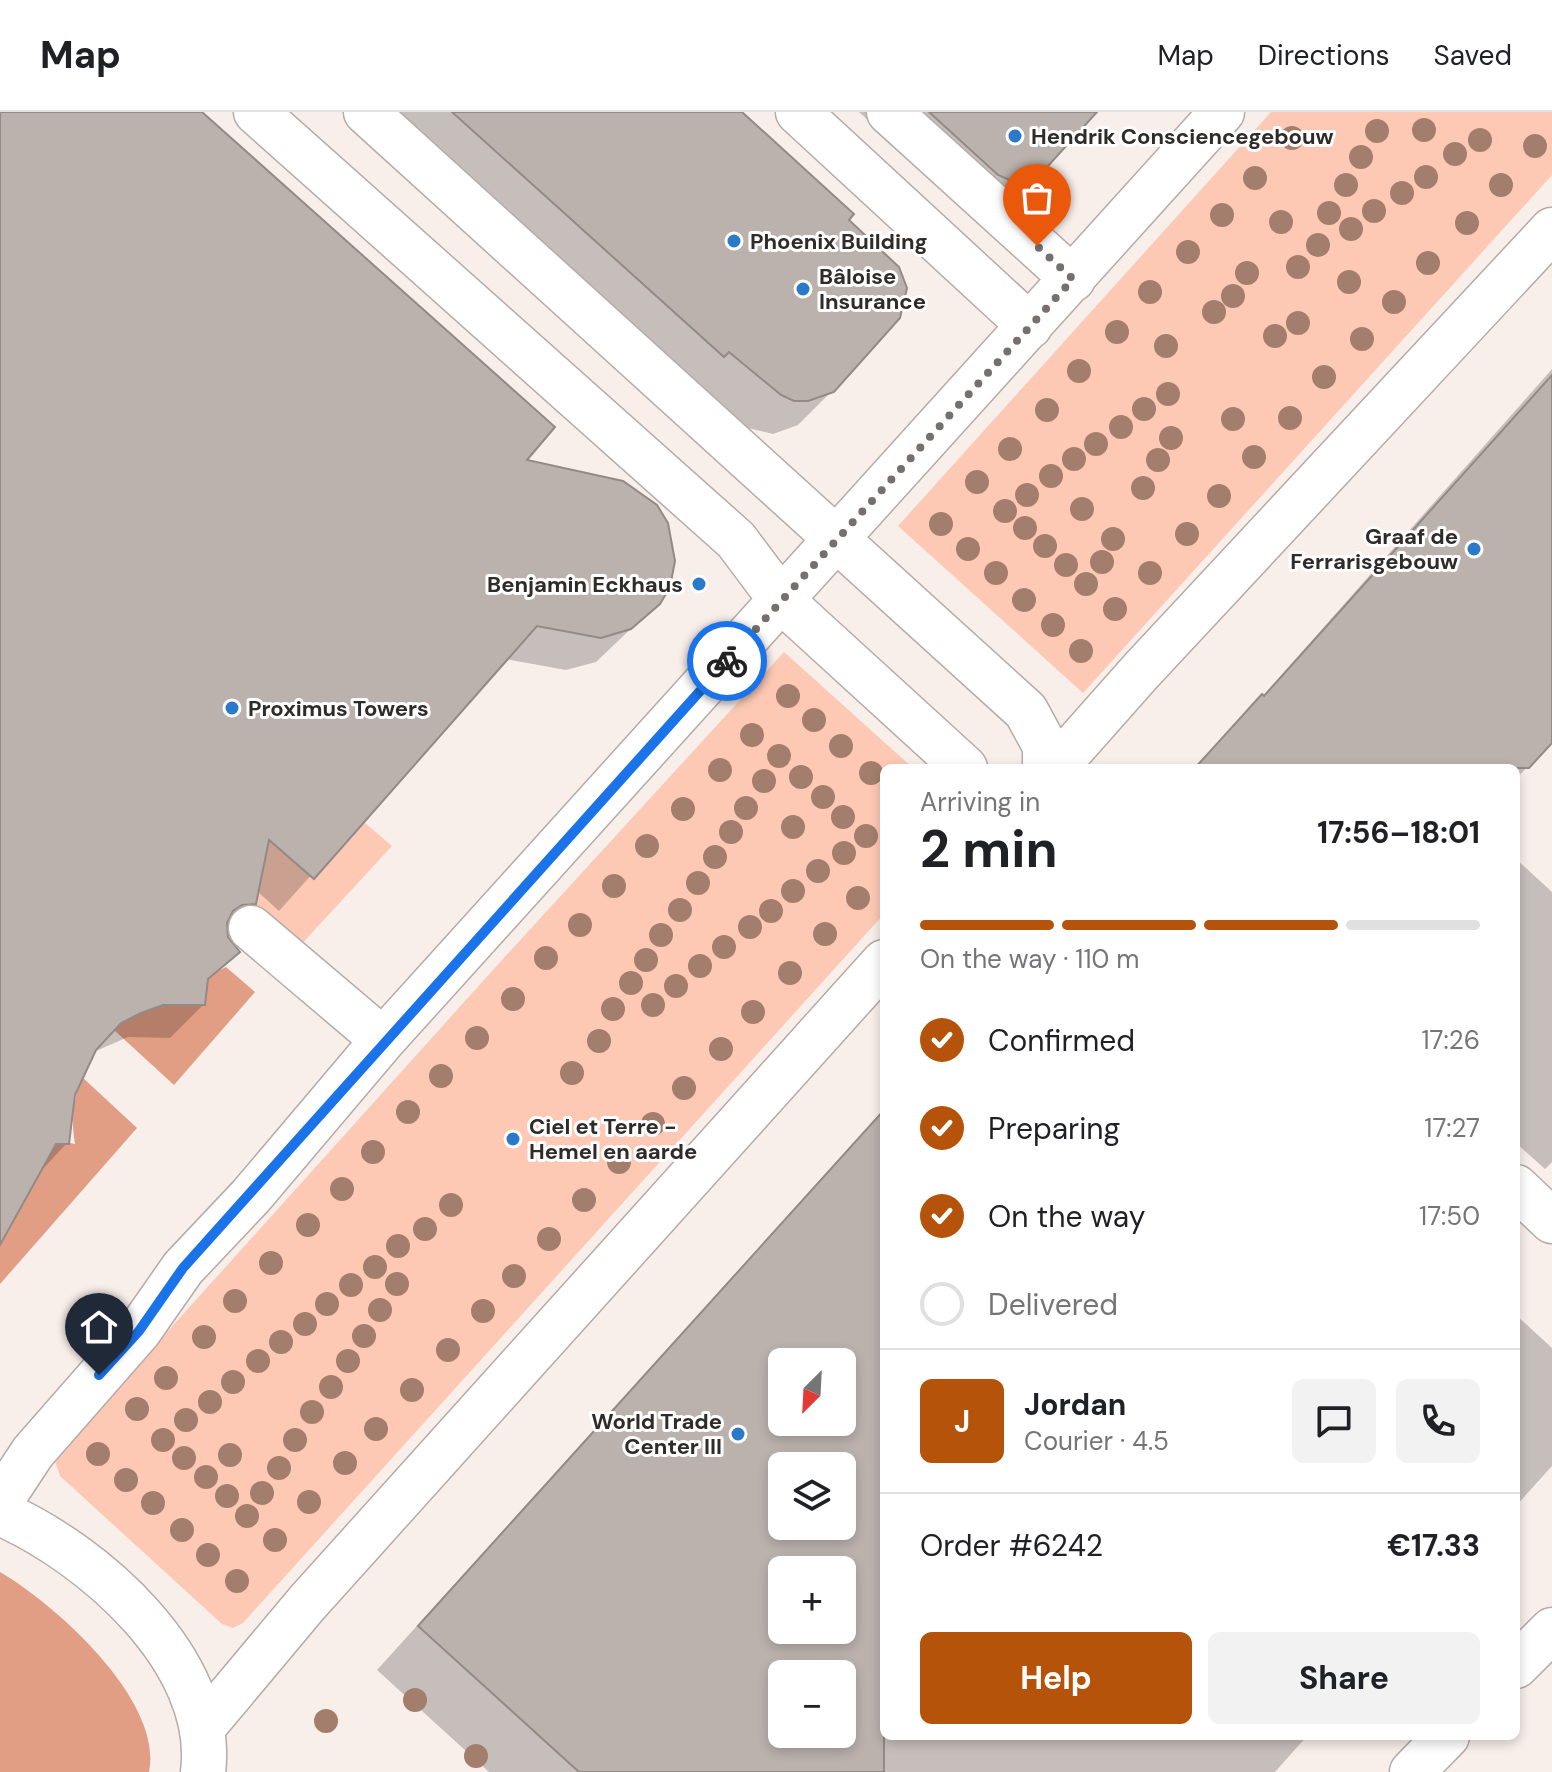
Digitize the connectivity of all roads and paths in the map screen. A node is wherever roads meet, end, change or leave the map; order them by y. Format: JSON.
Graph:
{"nodes":[{"id":1,"x":256,"y":112,"type":"edge"},
{"id":2,"x":366,"y":112,"type":"edge"},
{"id":3,"x":798,"y":112,"type":"edge"},
{"id":4,"x":889,"y":112,"type":"edge"},
{"id":5,"x":1222,"y":112,"type":"edge"},
{"id":6,"x":1552,"y":230,"type":"edge"},
{"id":7,"x":1073,"y":279,"type":"junction"},
{"id":8,"x":1030,"y":326,"type":"junction"},
{"id":9,"x":838,"y":540,"type":"junction"},
{"id":10,"x":781,"y":600,"type":"junction"},
{"id":11,"x":961,"y":764,"type":"edge"},
{"id":12,"x":1045,"y":764,"type":"edge"},
{"id":13,"x":1059,"y":764,"type":"edge"},
{"id":14,"x":245,"y":940,"type":"dead end"},
{"id":15,"x":880,"y":966,"type":"edge"},
{"id":16,"x":374,"y":1052,"type":"junction"},
{"id":17,"x":1520,"y":1191,"type":"edge"},
{"id":18,"x":1552,"y":1221,"type":"edge"},
{"id":19,"x":0,"y":1502,"type":"edge"},
{"id":20,"x":0,"y":1513,"type":"edge"},
{"id":21,"x":1552,"y":1630,"type":"edge"},
{"id":22,"x":1520,"y":1662,"type":"edge"},
{"id":23,"x":206,"y":1759,"type":"edge"}],
"edges":[{"from":1,"to":10,"type":"street"},
{"from":2,"to":9,"type":"street"},
{"from":3,"to":8,"type":"street"},
{"from":4,"to":7,"type":"street"},
{"from":5,"to":7,"type":"street"},
{"from":6,"to":13,"type":"street"},
{"from":7,"to":8,"type":"street"},
{"from":8,"to":9,"type":"street"},
{"from":9,"to":10,"type":"street"},
{"from":9,"to":12,"type":"street"},
{"from":10,"to":11,"type":"street"},
{"from":10,"to":16,"type":"street"},
{"from":14,"to":16,"type":"street"},
{"from":15,"to":23,"type":"street"},
{"from":16,"to":19,"type":"street"},
{"from":17,"to":18,"type":"street"},
{"from":20,"to":23,"type":"street"},
{"from":21,"to":22,"type":"street"}]}
